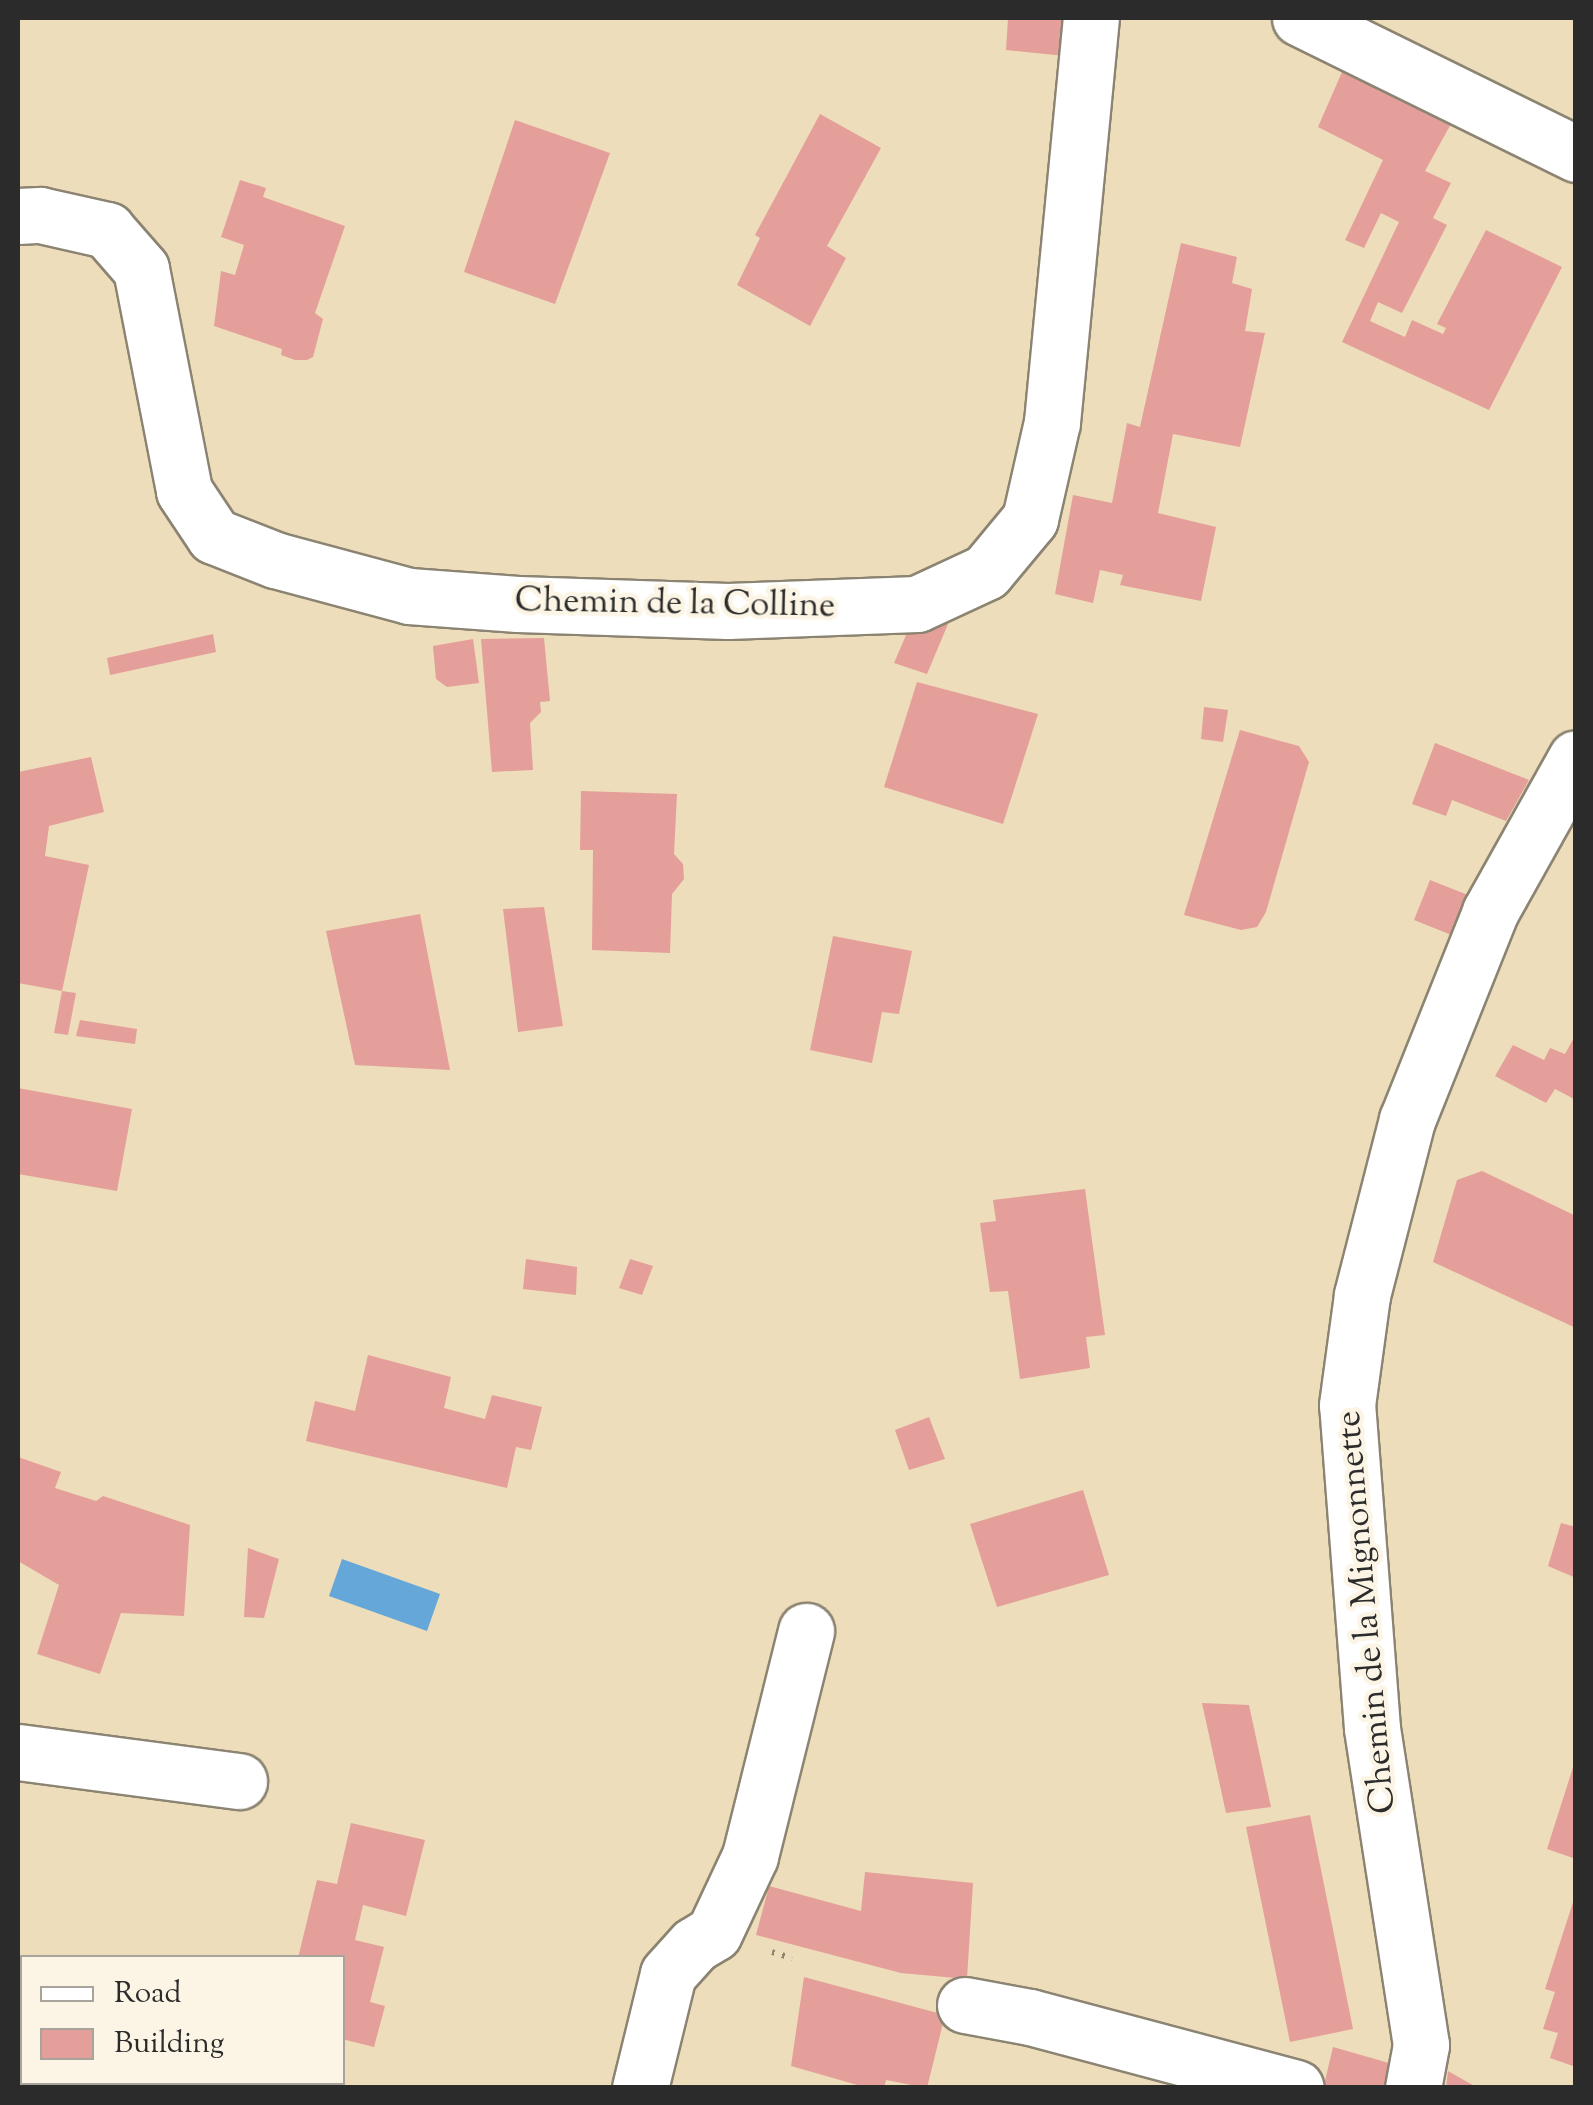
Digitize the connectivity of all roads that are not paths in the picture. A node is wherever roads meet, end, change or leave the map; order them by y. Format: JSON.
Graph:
{"nodes":[{"id":1,"x":1091,"y":18,"type":"edge"},
{"id":2,"x":1300,"y":18,"type":"edge"},
{"id":3,"x":1576,"y":154,"type":"edge"},
{"id":4,"x":18,"y":216,"type":"edge"},
{"id":5,"x":1576,"y":758,"type":"edge"},
{"id":6,"x":806,"y":1631,"type":"dead end"},
{"id":7,"x":18,"y":1752,"type":"edge"},
{"id":8,"x":239,"y":1782,"type":"dead end"},
{"id":9,"x":965,"y":2005,"type":"dead end"},
{"id":10,"x":640,"y":2088,"type":"edge"},
{"id":11,"x":1296,"y":2088,"type":"edge"},
{"id":12,"x":1413,"y":2088,"type":"edge"}],
"edges":[{"from":1,"to":4,"type":"street","name":"Chemin de la Colline"},
{"from":2,"to":3,"type":"street"},
{"from":5,"to":12,"type":"street","name":"Chemin de la Mignonnette"},
{"from":6,"to":10,"type":"street"},
{"from":7,"to":8,"type":"street"},
{"from":9,"to":11,"type":"street"}]}
